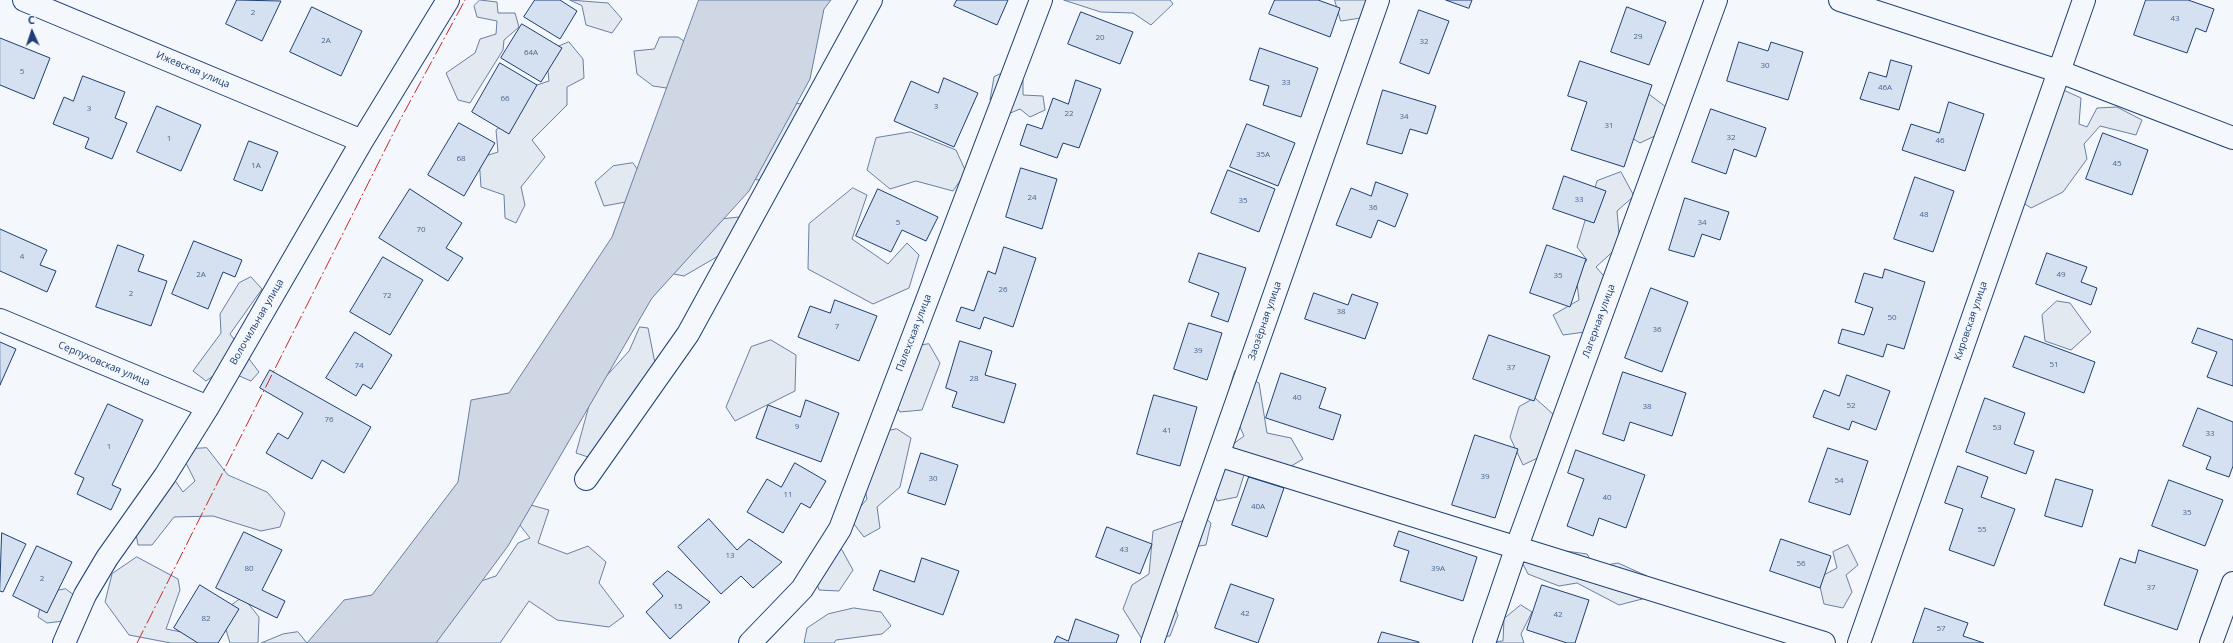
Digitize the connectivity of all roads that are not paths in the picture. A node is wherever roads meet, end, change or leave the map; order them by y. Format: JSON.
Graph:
{"nodes":[{"id":1,"x":24,"y":0,"type":"edge"},
{"id":2,"x":448,"y":0,"type":"edge"},
{"id":3,"x":871,"y":0,"type":"edge"},
{"id":4,"x":1041,"y":0,"type":"edge"},
{"id":5,"x":1378,"y":0,"type":"edge"},
{"id":6,"x":1716,"y":0,"type":"edge"},
{"id":7,"x":1840,"y":0,"type":"edge"},
{"id":8,"x":2084,"y":0,"type":"edge"},
{"id":9,"x":2058,"y":71,"type":"junction"},
{"id":10,"x":2233,"y":138,"type":"edge"},
{"id":11,"x":362,"y":140,"type":"junction"},
{"id":12,"x":0,"y":320,"type":"edge"},
{"id":13,"x":208,"y":407,"type":"junction"},
{"id":14,"x":1218,"y":456,"type":"junction"},
{"id":15,"x":586,"y":479,"type":"dead end"},
{"id":16,"x":1516,"y":549,"type":"junction"},
{"id":17,"x":2233,"y":583,"type":"edge"},
{"id":18,"x":64,"y":643,"type":"edge"},
{"id":19,"x":750,"y":643,"type":"edge"},
{"id":20,"x":1152,"y":643,"type":"edge"},
{"id":21,"x":1484,"y":643,"type":"edge"},
{"id":22,"x":1824,"y":643,"type":"edge"},
{"id":23,"x":1859,"y":643,"type":"edge"},
{"id":24,"x":2211,"y":643,"type":"edge"}],
"edges":[{"from":1,"to":11,"type":"street","name":"Ижевская улица"},
{"from":2,"to":11,"type":"street","name":"Волочильная улица"},
{"from":3,"to":15,"type":"street"},
{"from":4,"to":19,"type":"street","name":"Палехская улица"},
{"from":5,"to":14,"type":"street","name":"Заозёрная улица"},
{"from":6,"to":16,"type":"street","name":"Лагерная улица"},
{"from":7,"to":9,"type":"street"},
{"from":8,"to":9,"type":"street","name":"Кировская улица"},
{"from":9,"to":10,"type":"street"},
{"from":9,"to":23,"type":"street","name":"Кировская улица"},
{"from":11,"to":13,"type":"street","name":"Волочильная улица"},
{"from":12,"to":13,"type":"street","name":"Серпуховская улица"},
{"from":13,"to":18,"type":"street","name":"Волочильная улица"},
{"from":14,"to":16,"type":"street"},
{"from":14,"to":20,"type":"street","name":"Заозёрная улица"},
{"from":16,"to":21,"type":"street","name":"Лагерная улица"},
{"from":16,"to":22,"type":"street"},
{"from":17,"to":24,"type":"street"}]}
